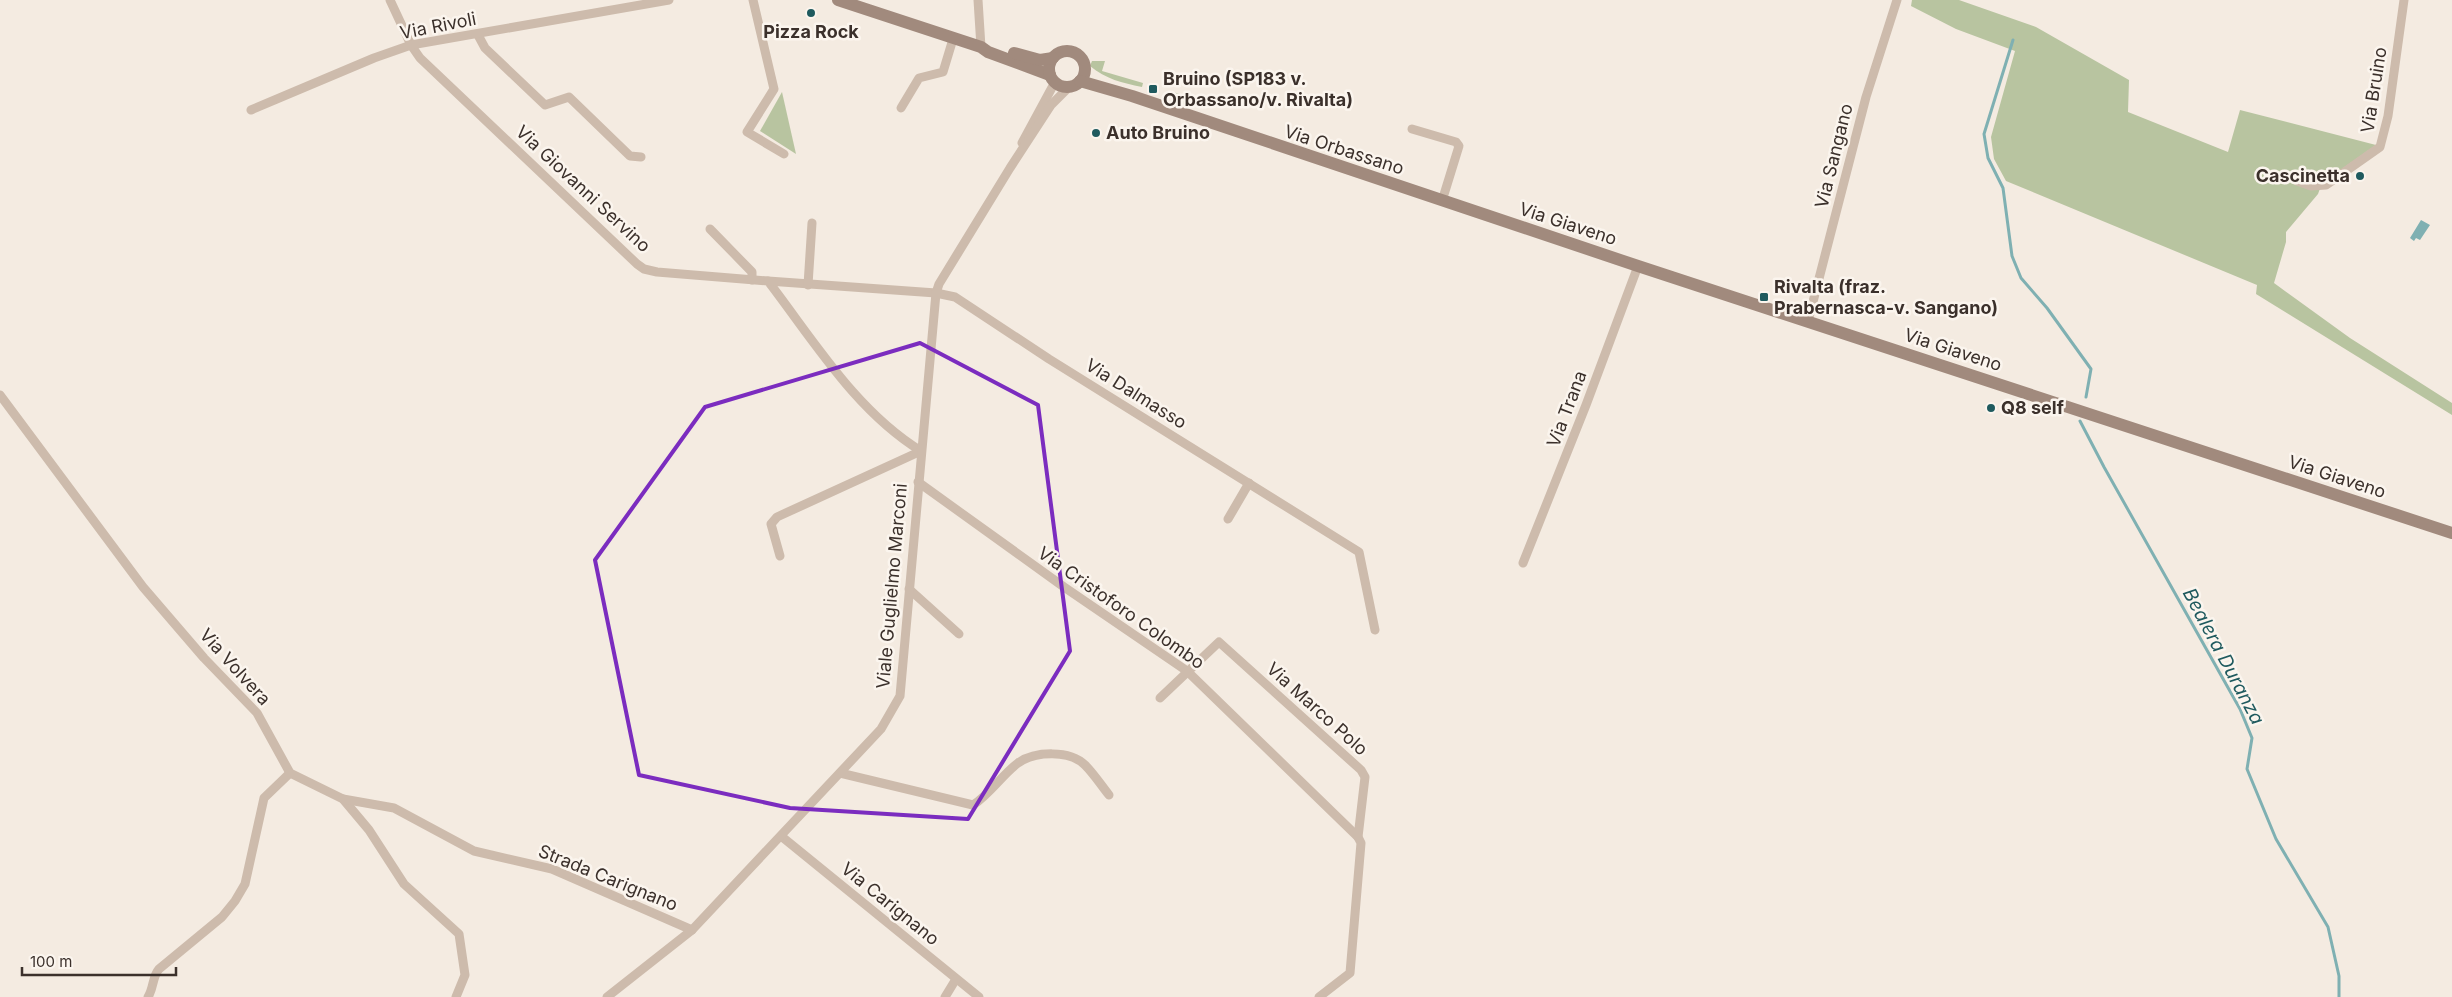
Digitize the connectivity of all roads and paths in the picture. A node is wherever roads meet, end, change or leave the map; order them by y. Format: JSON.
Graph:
{"nodes":[{"id":1,"x":390,"y":0,"type":"edge"},
{"id":2,"x":669,"y":0,"type":"edge"},
{"id":3,"x":753,"y":0,"type":"edge"},
{"id":4,"x":838,"y":0,"type":"edge"},
{"id":5,"x":978,"y":0,"type":"edge"},
{"id":6,"x":1897,"y":0,"type":"edge"},
{"id":7,"x":2404,"y":0,"type":"edge"},
{"id":8,"x":478,"y":35,"type":"junction"},
{"id":9,"x":953,"y":39,"type":"junction"},
{"id":10,"x":411,"y":46,"type":"junction"},
{"id":11,"x":981,"y":47,"type":"junction"},
{"id":12,"x":1053,"y":58,"type":"junction"},
{"id":13,"x":1053,"y":78,"type":"junction"},
{"id":14,"x":1078,"y":80,"type":"junction"},
{"id":15,"x":901,"y":108,"type":"dead end"},
{"id":16,"x":251,"y":110,"type":"dead end"},
{"id":17,"x":1412,"y":129,"type":"dead end"},
{"id":18,"x":784,"y":154,"type":"dead end"},
{"id":19,"x":640,"y":157,"type":"dead end"},
{"id":20,"x":1010,"y":168,"type":"junction"},
{"id":21,"x":2297,"y":181,"type":"dead end"},
{"id":22,"x":1442,"y":201,"type":"junction"},
{"id":23,"x":812,"y":223,"type":"dead end"},
{"id":24,"x":710,"y":229,"type":"dead end"},
{"id":25,"x":1638,"y":266,"type":"junction"},
{"id":26,"x":752,"y":280,"type":"junction"},
{"id":27,"x":768,"y":281,"type":"junction"},
{"id":28,"x":808,"y":285,"type":"junction"},
{"id":29,"x":936,"y":293,"type":"junction"},
{"id":30,"x":1808,"y":321,"type":"junction"},
{"id":31,"x":0,"y":395,"type":"edge"},
{"id":32,"x":921,"y":451,"type":"junction"},
{"id":33,"x":918,"y":482,"type":"junction"},
{"id":34,"x":1249,"y":483,"type":"junction"},
{"id":35,"x":1228,"y":519,"type":"dead end"},
{"id":36,"x":2452,"y":533,"type":"edge"},
{"id":37,"x":780,"y":556,"type":"dead end"},
{"id":38,"x":1523,"y":563,"type":"dead end"},
{"id":39,"x":909,"y":589,"type":"junction"},
{"id":40,"x":1375,"y":630,"type":"dead end"},
{"id":41,"x":959,"y":634,"type":"dead end"},
{"id":42,"x":1187,"y":671,"type":"junction"},
{"id":43,"x":1160,"y":698,"type":"dead end"},
{"id":44,"x":290,"y":773,"type":"junction"},
{"id":45,"x":840,"y":773,"type":"junction"},
{"id":46,"x":1109,"y":795,"type":"dead end"},
{"id":47,"x":343,"y":799,"type":"junction"},
{"id":48,"x":781,"y":836,"type":"junction"},
{"id":49,"x":1358,"y":836,"type":"junction"},
{"id":50,"x":692,"y":930,"type":"junction"},
{"id":51,"x":956,"y":979,"type":"junction"},
{"id":52,"x":152,"y":995,"type":"edge"},
{"id":53,"x":456,"y":997,"type":"edge"},
{"id":54,"x":607,"y":997,"type":"edge"},
{"id":55,"x":945,"y":997,"type":"edge"},
{"id":56,"x":979,"y":997,"type":"edge"},
{"id":57,"x":1319,"y":997,"type":"edge"}],
"edges":[{"from":1,"to":10,"type":"street","name":"Via Giovanni Servino"},
{"from":2,"to":8,"type":"street","name":"Via Rivoli"},
{"from":3,"to":18,"type":"street"},
{"from":4,"to":9,"type":"main road","name":"Via Orbassano"},
{"from":5,"to":11,"type":"street"},
{"from":6,"to":30,"type":"street","name":"Via Sangano"},
{"from":7,"to":21,"type":"street","name":"Via Bruino"},
{"from":8,"to":10,"type":"street","name":"Via Rivoli"},
{"from":8,"to":19,"type":"street"},
{"from":9,"to":11,"type":"main road","name":"Via Orbassano"},
{"from":9,"to":15,"type":"street"},
{"from":10,"to":16,"type":"street","name":"Via Rivoli"},
{"from":10,"to":26,"type":"street","name":"Via Giovanni Servino"},
{"from":11,"to":12,"type":"main road","name":"Via Orbassano"},
{"from":11,"to":13,"type":"main road","name":"Via Orbassano"},
{"from":12,"to":13,"type":"main road"},
{"from":12,"to":14,"type":"main road","name":"Via Orbassano"},
{"from":13,"to":14,"type":"main road","name":"Via Orbassano"},
{"from":13,"to":20,"type":"street","name":"Viale Guglielmo Marconi"},
{"from":14,"to":20,"type":"street","name":"Viale Guglielmo Marconi"},
{"from":14,"to":22,"type":"main road","name":"Via Orbassano"},
{"from":17,"to":22,"type":"street"},
{"from":20,"to":29,"type":"street","name":"Viale Guglielmo Marconi"},
{"from":22,"to":25,"type":"main road","name":"Via Giaveno"},
{"from":23,"to":28,"type":"street"},
{"from":24,"to":26,"type":"street"},
{"from":25,"to":30,"type":"main road","name":"Via Giaveno"},
{"from":25,"to":38,"type":"street","name":"Via Trana"},
{"from":26,"to":27,"type":"street","name":"Via Giovanni Servino"},
{"from":27,"to":28,"type":"street","name":"Via Dalmasso"},
{"from":27,"to":32,"type":"street"},
{"from":28,"to":29,"type":"street","name":"Via Dalmasso"},
{"from":29,"to":32,"type":"street","name":"Viale Guglielmo Marconi"},
{"from":29,"to":34,"type":"street","name":"Via Dalmasso"},
{"from":30,"to":36,"type":"main road","name":"Via Giaveno"},
{"from":31,"to":44,"type":"street","name":"Via Volvera"},
{"from":32,"to":33,"type":"street","name":"Viale Guglielmo Marconi"},
{"from":32,"to":37,"type":"street"},
{"from":33,"to":39,"type":"street","name":"Viale Guglielmo Marconi"},
{"from":33,"to":42,"type":"street","name":"Via Cristoforo Colombo"},
{"from":34,"to":35,"type":"street"},
{"from":34,"to":40,"type":"street","name":"Via Dalmasso"},
{"from":39,"to":41,"type":"street"},
{"from":39,"to":45,"type":"street","name":"Viale Guglielmo Marconi"},
{"from":42,"to":43,"type":"street","name":"Via Marco Polo"},
{"from":42,"to":49,"type":"street","name":"Via Cristoforo Colombo"},
{"from":42,"to":49,"type":"street","name":"Via Marco Polo"},
{"from":44,"to":47,"type":"street"},
{"from":44,"to":52,"type":"street"},
{"from":45,"to":46,"type":"street"},
{"from":45,"to":48,"type":"street","name":"Viale Guglielmo Marconi"},
{"from":47,"to":50,"type":"street","name":"Strada Carignano"},
{"from":47,"to":53,"type":"street"},
{"from":48,"to":50,"type":"street","name":"Viale Guglielmo Marconi"},
{"from":48,"to":51,"type":"street","name":"Via Carignano"},
{"from":49,"to":57,"type":"street","name":"Via Marco Polo"},
{"from":50,"to":54,"type":"street","name":"Viale Guglielmo Marconi"},
{"from":51,"to":55,"type":"street"},
{"from":51,"to":56,"type":"street","name":"Via Carignano"}]}
